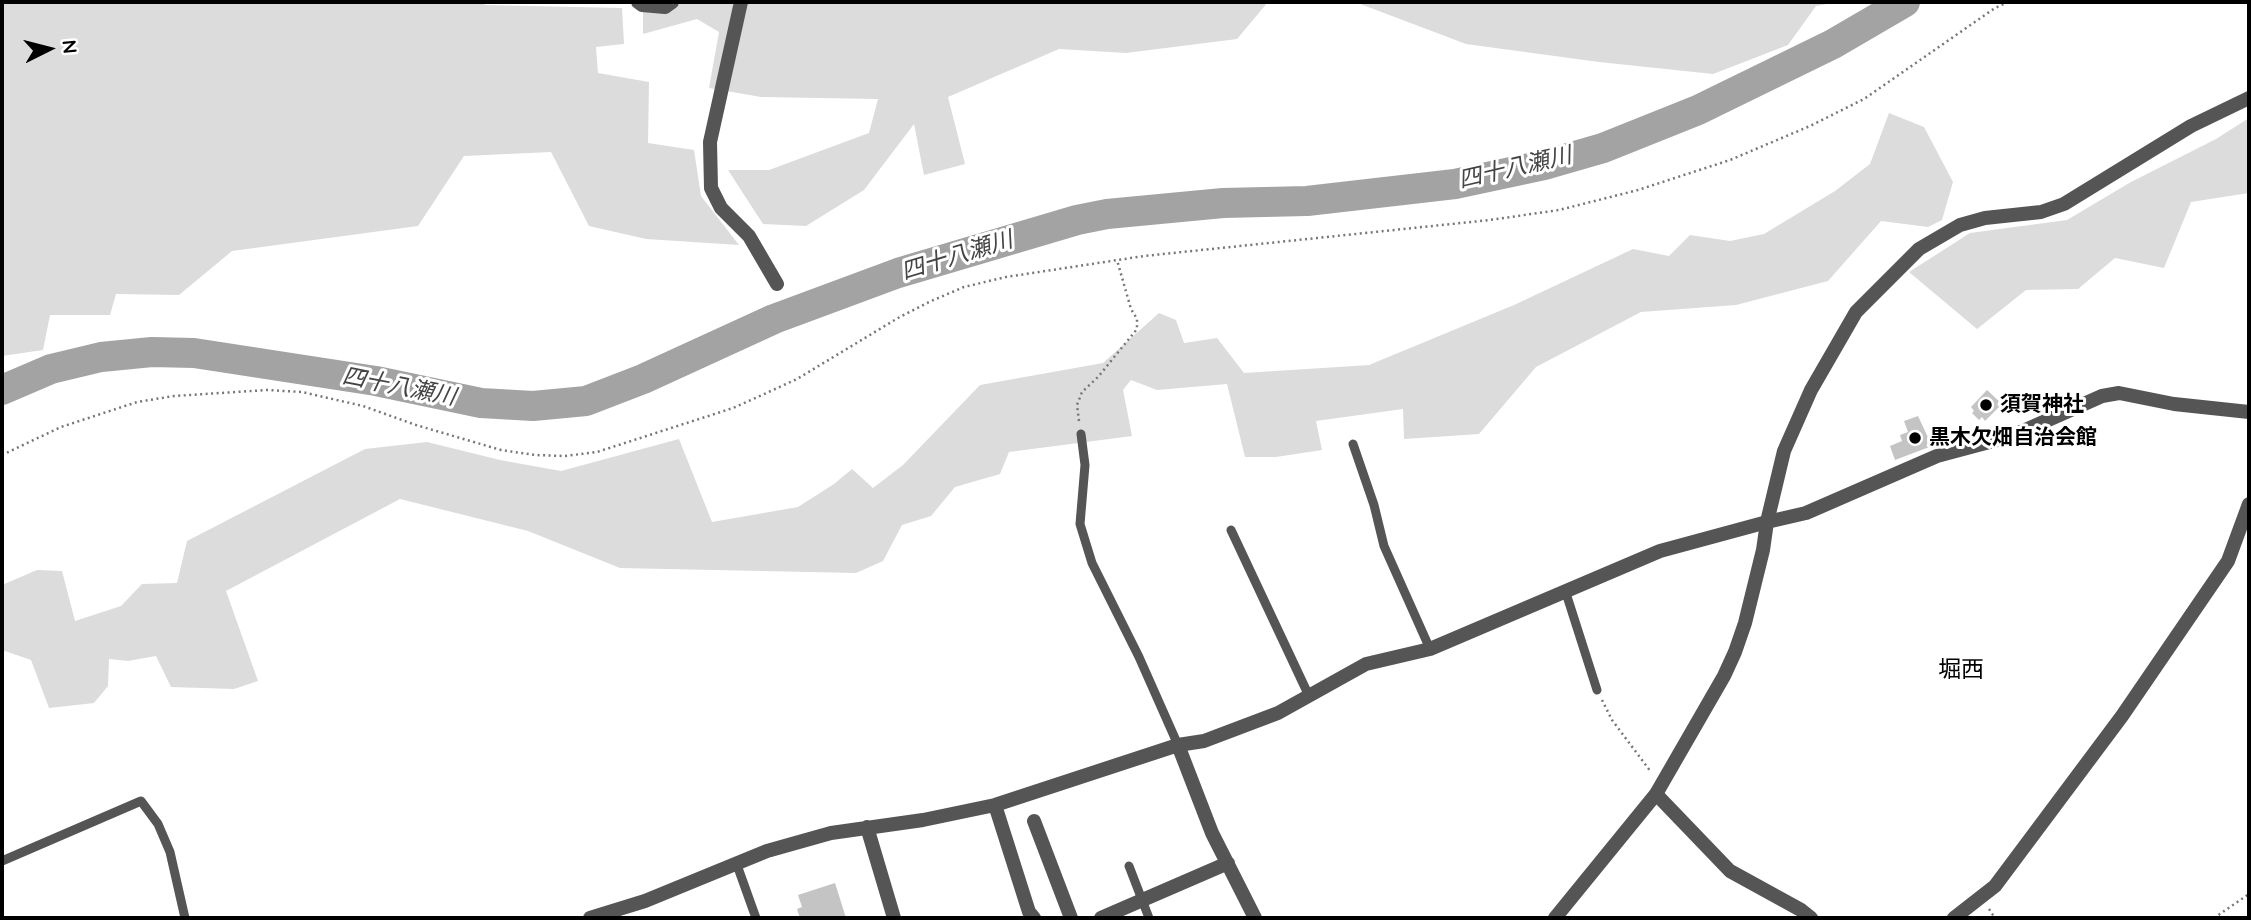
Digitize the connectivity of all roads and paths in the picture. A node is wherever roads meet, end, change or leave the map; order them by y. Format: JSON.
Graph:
{"nodes":[{"id":1,"x":638,"y":2,"type":"edge"},
{"id":2,"x":672,"y":2,"type":"edge"},
{"id":3,"x":741,"y":2,"type":"edge"},
{"id":4,"x":2008,"y":2,"type":"edge"},
{"id":5,"x":2249,"y":98,"type":"edge"},
{"id":6,"x":1117,"y":260,"type":"junction"},
{"id":7,"x":777,"y":284,"type":"dead end"},
{"id":8,"x":2249,"y":412,"type":"edge"},
{"id":9,"x":1080,"y":434,"type":"joint"},
{"id":10,"x":1353,"y":444,"type":"dead end"},
{"id":11,"x":2,"y":455,"type":"edge"},
{"id":12,"x":2249,"y":504,"type":"edge"},
{"id":13,"x":1767,"y":522,"type":"junction"},
{"id":14,"x":1231,"y":530,"type":"dead end"},
{"id":15,"x":1565,"y":590,"type":"junction"},
{"id":16,"x":1430,"y":649,"type":"junction"},
{"id":17,"x":1597,"y":690,"type":"joint"},
{"id":18,"x":1309,"y":696,"type":"junction"},
{"id":19,"x":1178,"y":745,"type":"junction"},
{"id":20,"x":1659,"y":790,"type":"junction"},
{"id":21,"x":995,"y":805,"type":"junction"},
{"id":22,"x":1034,"y":821,"type":"dead end"},
{"id":23,"x":867,"y":827,"type":"junction"},
{"id":24,"x":2,"y":860,"type":"edge"},
{"id":25,"x":1228,"y":863,"type":"junction"},
{"id":26,"x":737,"y":865,"type":"junction"},
{"id":27,"x":1129,"y":866,"type":"dead end"},
{"id":28,"x":2249,"y":894,"type":"edge"},
{"id":29,"x":1142,"y":902,"type":"junction"},
{"id":30,"x":606,"y":916,"type":"edge"},
{"id":31,"x":185,"y":918,"type":"edge"},
{"id":32,"x":590,"y":918,"type":"edge"},
{"id":33,"x":756,"y":918,"type":"edge"},
{"id":34,"x":894,"y":918,"type":"edge"},
{"id":35,"x":1034,"y":918,"type":"edge"},
{"id":36,"x":1071,"y":918,"type":"edge"},
{"id":37,"x":1101,"y":918,"type":"edge"},
{"id":38,"x":1149,"y":918,"type":"edge"},
{"id":39,"x":1255,"y":918,"type":"edge"},
{"id":40,"x":1555,"y":918,"type":"edge"},
{"id":41,"x":1811,"y":918,"type":"edge"},
{"id":42,"x":1954,"y":918,"type":"edge"},
{"id":43,"x":2214,"y":918,"type":"edge"}],
"edges":[{"from":1,"to":2,"type":"street"},
{"from":3,"to":7,"type":"street"},
{"from":4,"to":6,"type":"path"},
{"from":5,"to":13,"type":"street"},
{"from":6,"to":9,"type":"path"},
{"from":6,"to":11,"type":"path"},
{"from":8,"to":13,"type":"street"},
{"from":9,"to":19,"type":"lane"},
{"from":10,"to":16,"type":"lane"},
{"from":12,"to":42,"type":"street"},
{"from":13,"to":15,"type":"street"},
{"from":13,"to":20,"type":"street"},
{"from":14,"to":18,"type":"lane"},
{"from":15,"to":16,"type":"street"},
{"from":15,"to":17,"type":"lane"},
{"from":16,"to":18,"type":"street"},
{"from":17,"to":20,"type":"path"},
{"from":18,"to":19,"type":"street"},
{"from":19,"to":21,"type":"street"},
{"from":19,"to":25,"type":"street"},
{"from":20,"to":40,"type":"street"},
{"from":20,"to":41,"type":"street"},
{"from":21,"to":23,"type":"street"},
{"from":21,"to":35,"type":"street"},
{"from":22,"to":36,"type":"street"},
{"from":23,"to":26,"type":"street"},
{"from":23,"to":34,"type":"street"},
{"from":24,"to":31,"type":"lane"},
{"from":25,"to":29,"type":"street"},
{"from":25,"to":39,"type":"street"},
{"from":26,"to":30,"type":"street"},
{"from":26,"to":33,"type":"lane"},
{"from":27,"to":29,"type":"lane"},
{"from":28,"to":43,"type":"path"},
{"from":29,"to":37,"type":"street"},
{"from":29,"to":38,"type":"lane"},
{"from":30,"to":32,"type":"street"}]}
